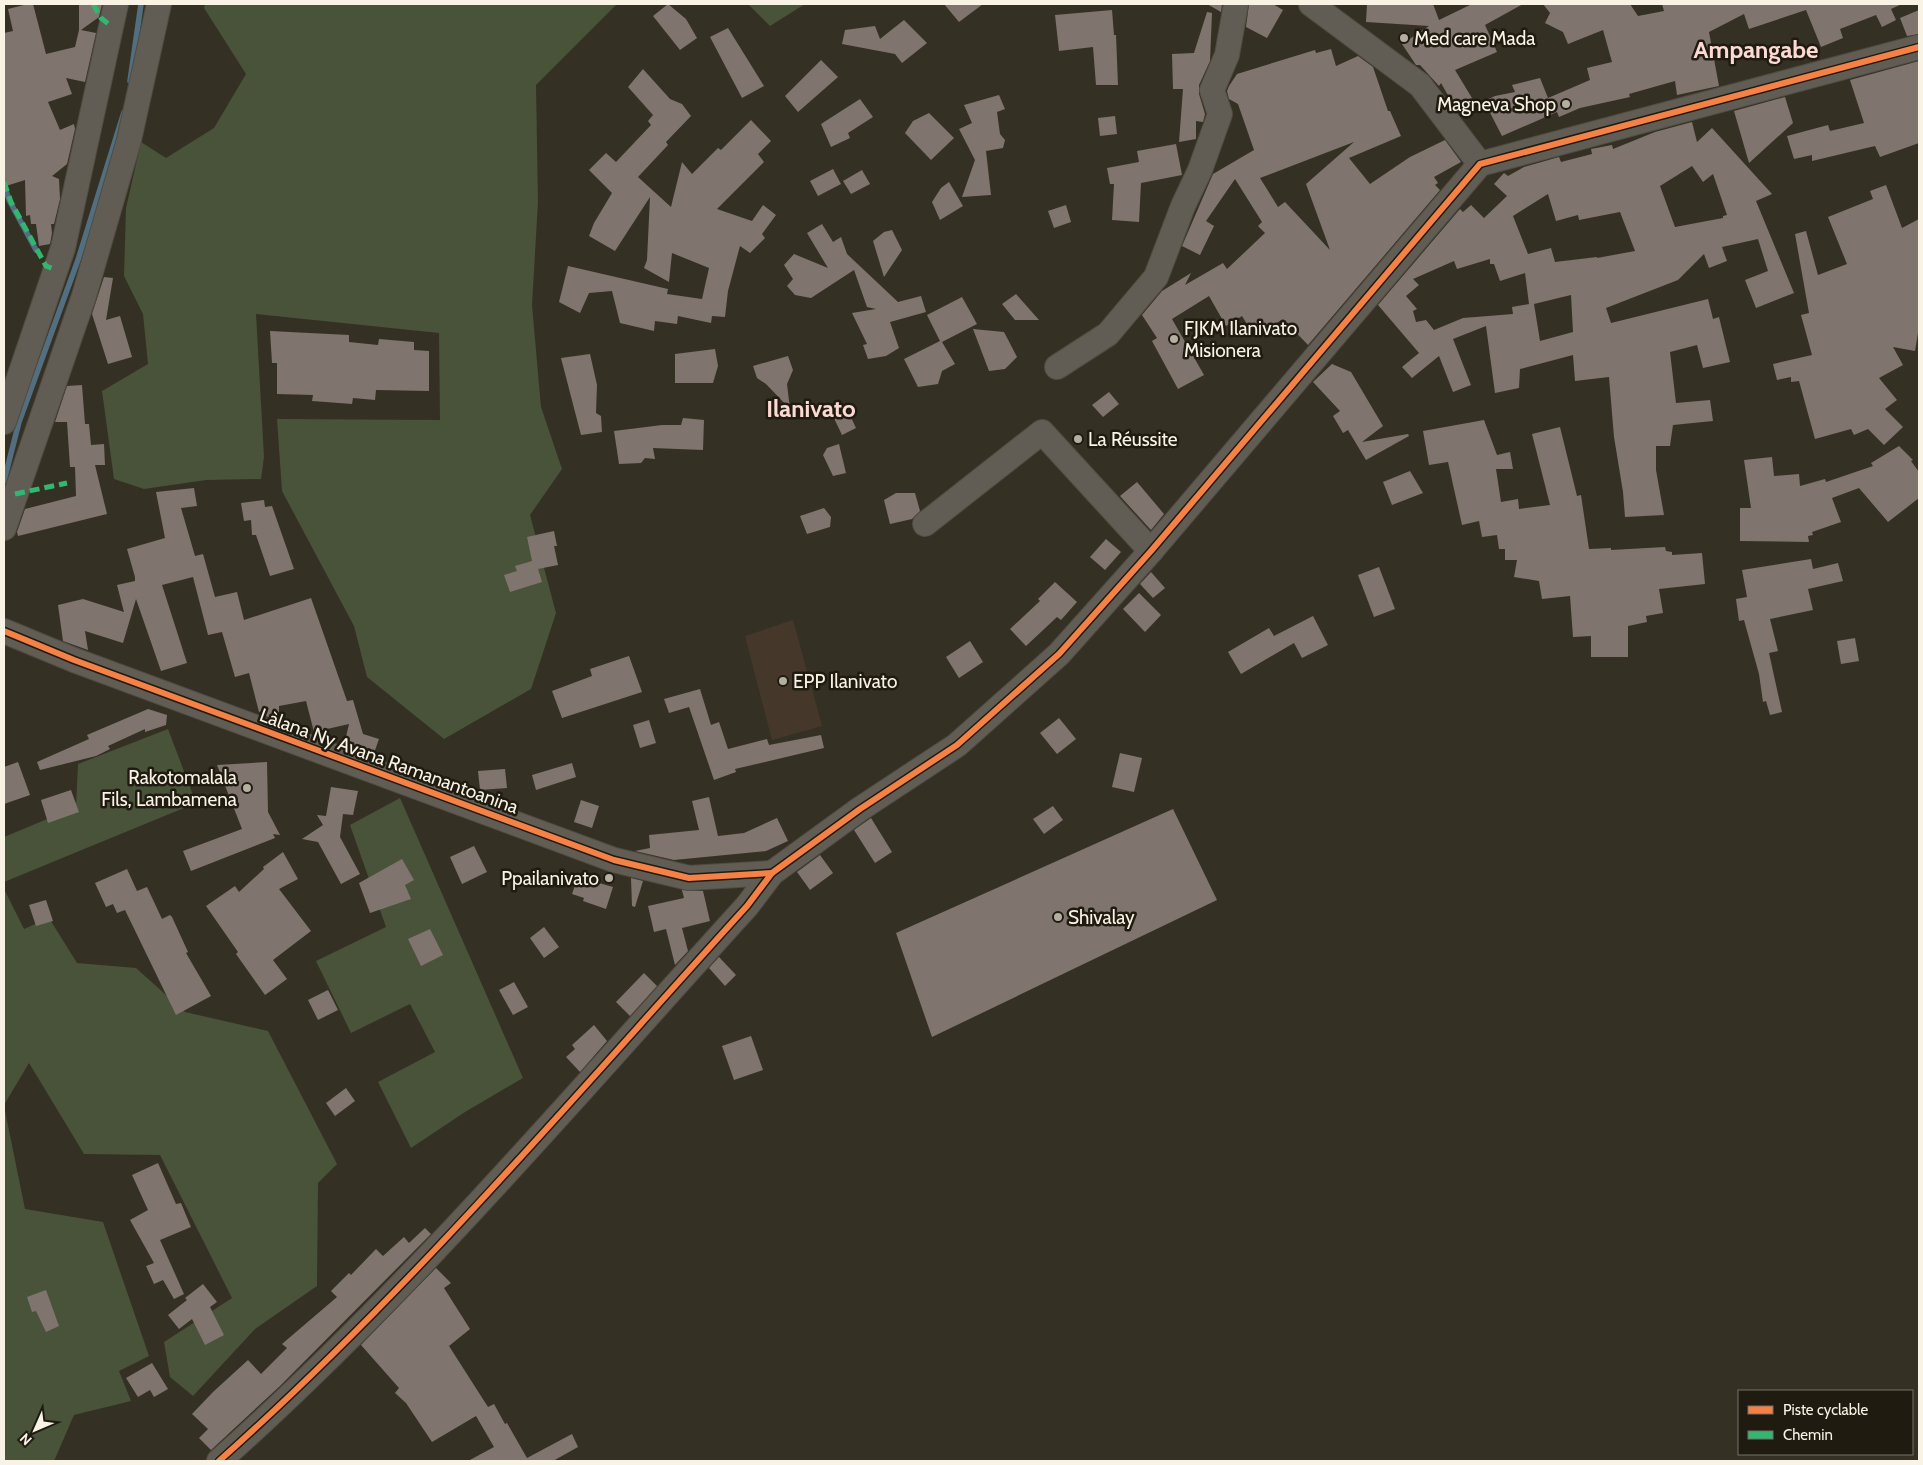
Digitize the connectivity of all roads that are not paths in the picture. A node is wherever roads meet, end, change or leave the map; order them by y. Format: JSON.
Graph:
{"nodes":[{"id":1,"x":116,"y":4,"type":"edge"},
{"id":2,"x":160,"y":4,"type":"edge"},
{"id":3,"x":1236,"y":4,"type":"edge"},
{"id":4,"x":1311,"y":4,"type":"edge"},
{"id":5,"x":1919,"y":47,"type":"edge"},
{"id":6,"x":1480,"y":164,"type":"junction"},
{"id":7,"x":1057,"y":367,"type":"dead end"},
{"id":8,"x":4,"y":422,"type":"edge"},
{"id":9,"x":926,"y":524,"type":"dead end"},
{"id":10,"x":4,"y":528,"type":"edge"},
{"id":11,"x":1151,"y":551,"type":"junction"},
{"id":12,"x":4,"y":631,"type":"edge"},
{"id":13,"x":772,"y":873,"type":"junction"},
{"id":14,"x":218,"y":1461,"type":"edge"}],
"edges":[{"from":1,"to":8,"type":"street"},
{"from":2,"to":10,"type":"street"},
{"from":3,"to":7,"type":"street"},
{"from":4,"to":6,"type":"street"},
{"from":5,"to":6,"type":"street"},
{"from":6,"to":11,"type":"street"},
{"from":9,"to":11,"type":"street"},
{"from":11,"to":13,"type":"street"},
{"from":12,"to":13,"type":"street","name":"Làlana Ny Avana Ramanantoanina"},
{"from":13,"to":14,"type":"street"}]}
